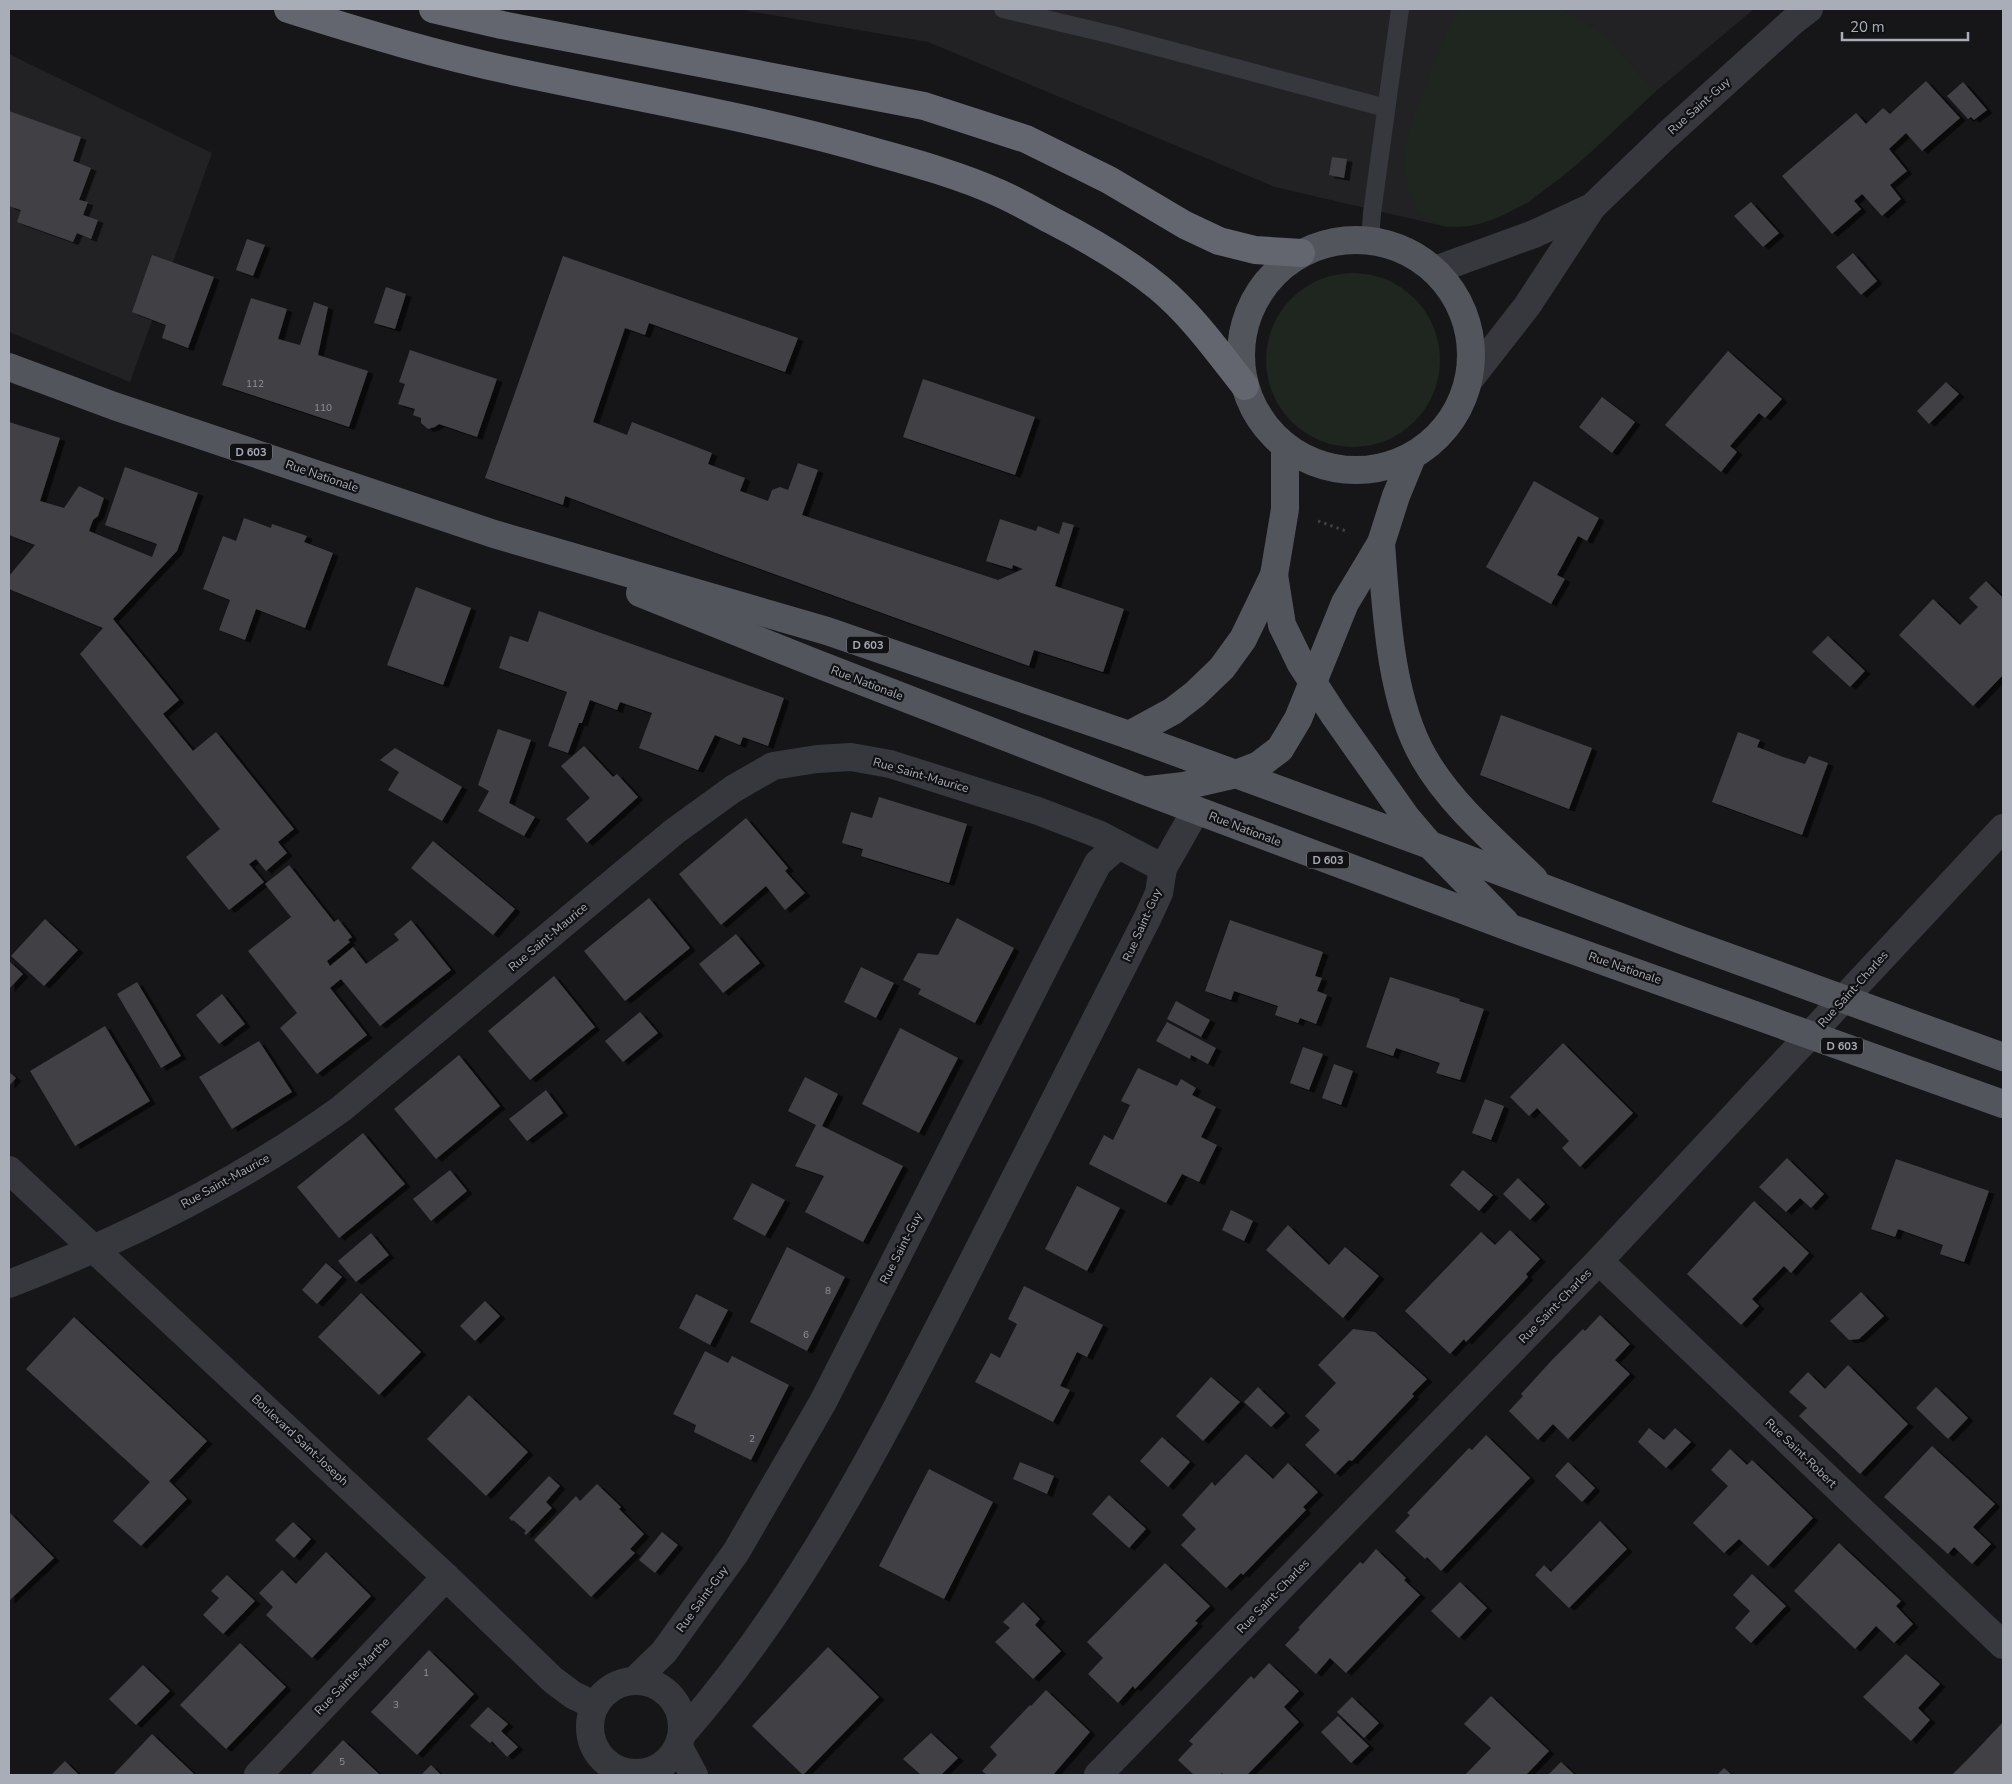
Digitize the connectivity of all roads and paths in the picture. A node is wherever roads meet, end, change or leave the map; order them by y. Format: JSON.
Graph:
{"nodes":[{"id":1,"x":288,"y":9,"type":"edge"},
{"id":2,"x":433,"y":9,"type":"edge"},
{"id":3,"x":478,"y":9,"type":"edge"},
{"id":4,"x":1003,"y":9,"type":"edge"},
{"id":5,"x":1400,"y":9,"type":"edge"},
{"id":6,"x":1809,"y":9,"type":"edge"},
{"id":7,"x":312,"y":14,"type":"edge"},
{"id":8,"x":502,"y":25,"type":"junction"},
{"id":9,"x":1386,"y":108,"type":"junction"},
{"id":10,"x":1592,"y":207,"type":"junction"},
{"id":11,"x":1370,"y":240,"type":"junction"},
{"id":12,"x":1301,"y":254,"type":"junction"},
{"id":13,"x":1435,"y":270,"type":"junction"},
{"id":14,"x":9,"y":366,"type":"edge"},
{"id":15,"x":1470,"y":379,"type":"junction"},
{"id":16,"x":1245,"y":386,"type":"junction"},
{"id":17,"x":1285,"y":447,"type":"junction"},
{"id":18,"x":1412,"y":457,"type":"junction"},
{"id":19,"x":1317,"y":521,"type":"dead end"},
{"id":20,"x":1348,"y":532,"type":"dead end"},
{"id":21,"x":494,"y":534,"type":"junction"},
{"id":22,"x":1381,"y":543,"type":"junction"},
{"id":23,"x":1274,"y":575,"type":"junction"},
{"id":24,"x":1313,"y":682,"type":"junction"},
{"id":25,"x":1129,"y":735,"type":"junction"},
{"id":26,"x":1236,"y":774,"type":"junction"},
{"id":27,"x":1145,"y":791,"type":"junction"},
{"id":28,"x":1196,"y":810,"type":"junction"},
{"id":29,"x":2003,"y":828,"type":"edge"},
{"id":30,"x":1119,"y":845,"type":"junction"},
{"id":31,"x":1430,"y":846,"type":"junction"},
{"id":32,"x":1163,"y":868,"type":"junction"},
{"id":33,"x":1543,"y":887,"type":"junction"},
{"id":34,"x":1511,"y":928,"type":"junction"},
{"id":35,"x":1844,"y":999,"type":"junction"},
{"id":36,"x":1811,"y":1035,"type":"junction"},
{"id":37,"x":2003,"y":1058,"type":"edge"},
{"id":38,"x":2003,"y":1104,"type":"edge"},
{"id":39,"x":9,"y":1170,"type":"edge"},
{"id":40,"x":93,"y":1249,"type":"junction"},
{"id":41,"x":1599,"y":1261,"type":"junction"},
{"id":42,"x":9,"y":1284,"type":"edge"},
{"id":43,"x":446,"y":1577,"type":"junction"},
{"id":44,"x":2003,"y":1646,"type":"edge"},
{"id":45,"x":635,"y":1680,"type":"junction"},
{"id":46,"x":594,"y":1705,"type":"junction"},
{"id":47,"x":681,"y":1740,"type":"junction"},
{"id":48,"x":612,"y":1772,"type":"edge"},
{"id":49,"x":647,"y":1774,"type":"edge"},
{"id":50,"x":258,"y":1775,"type":"edge"},
{"id":51,"x":694,"y":1775,"type":"edge"},
{"id":52,"x":1098,"y":1775,"type":"edge"}],
"edges":[{"from":1,"to":7,"type":"highway"},
{"from":2,"to":8,"type":"highway"},
{"from":3,"to":8,"type":"highway"},
{"from":4,"to":9,"type":"lane"},
{"from":5,"to":9,"type":"lane"},
{"from":6,"to":10,"type":"street","name":"Rue Saint-Guy"},
{"from":7,"to":16,"type":"highway"},
{"from":8,"to":12,"type":"highway"},
{"from":9,"to":11,"type":"lane"},
{"from":10,"to":13,"type":"street","name":"Rue Saint-Guy"},
{"from":10,"to":15,"type":"street","name":"Rue Saint-Guy"},
{"from":11,"to":12,"type":"main road"},
{"from":11,"to":13,"type":"main road"},
{"from":12,"to":16,"type":"main road"},
{"from":13,"to":15,"type":"main road"},
{"from":14,"to":21,"type":"main road","name":"Rue Nationale","number":"D 603"},
{"from":15,"to":18,"type":"main road"},
{"from":16,"to":17,"type":"main road"},
{"from":17,"to":18,"type":"main road"},
{"from":17,"to":23,"type":"main road"},
{"from":18,"to":22,"type":"main road"},
{"from":19,"to":20,"type":"path"},
{"from":21,"to":25,"type":"main road","name":"Rue Nationale","number":"D 603"},
{"from":21,"to":27,"type":"main road","name":"Rue Nationale","number":"D 603"},
{"from":22,"to":24,"type":"main road"},
{"from":22,"to":33,"type":"main road"},
{"from":23,"to":24,"type":"main road"},
{"from":23,"to":25,"type":"main road"},
{"from":24,"to":26,"type":"main road"},
{"from":24,"to":31,"type":"main road"},
{"from":25,"to":26,"type":"main road","name":"Rue Nationale","number":"D 603"},
{"from":26,"to":27,"type":"main road"},
{"from":26,"to":31,"type":"main road","name":"Rue Nationale","number":"D 603"},
{"from":27,"to":28,"type":"main road","name":"Rue Nationale","number":"D 603"},
{"from":28,"to":32,"type":"street","name":"Rue Saint-Guy"},
{"from":28,"to":34,"type":"main road","name":"Rue Nationale","number":"D 603"},
{"from":29,"to":35,"type":"street","name":"Rue Saint-Charles"},
{"from":30,"to":32,"type":"street"},
{"from":30,"to":40,"type":"street","name":"Rue Saint-Maurice"},
{"from":30,"to":45,"type":"street","name":"Rue Saint-Guy"},
{"from":31,"to":33,"type":"main road","name":"Rue Nationale","number":"D 603"},
{"from":31,"to":34,"type":"main road"},
{"from":32,"to":47,"type":"street","name":"Rue Saint-Guy"},
{"from":33,"to":35,"type":"main road","name":"Rue Nationale","number":"D 603"},
{"from":34,"to":36,"type":"main road","name":"Rue Nationale","number":"D 603"},
{"from":35,"to":36,"type":"street","name":"Rue Saint-Charles"},
{"from":35,"to":37,"type":"main road","name":"Rue Nationale","number":"D 603"},
{"from":36,"to":38,"type":"main road","name":"Rue Nationale","number":"D 603"},
{"from":36,"to":41,"type":"street","name":"Rue Saint-Charles"},
{"from":39,"to":40,"type":"street","name":"Boulevard Saint-Joseph"},
{"from":40,"to":42,"type":"street","name":"Rue Saint-Maurice"},
{"from":40,"to":43,"type":"street","name":"Boulevard Saint-Joseph"},
{"from":41,"to":44,"type":"street","name":"Rue Saint-Robert"},
{"from":41,"to":52,"type":"street","name":"Rue Saint-Charles"},
{"from":43,"to":46,"type":"street","name":"Boulevard Saint-Joseph"},
{"from":43,"to":50,"type":"street","name":"Rue Sainte-Marthe"},
{"from":45,"to":46,"type":"street"},
{"from":45,"to":47,"type":"street"},
{"from":46,"to":48,"type":"street"},
{"from":47,"to":49,"type":"street"},
{"from":47,"to":51,"type":"street"},
{"from":48,"to":49,"type":"street"}]}
